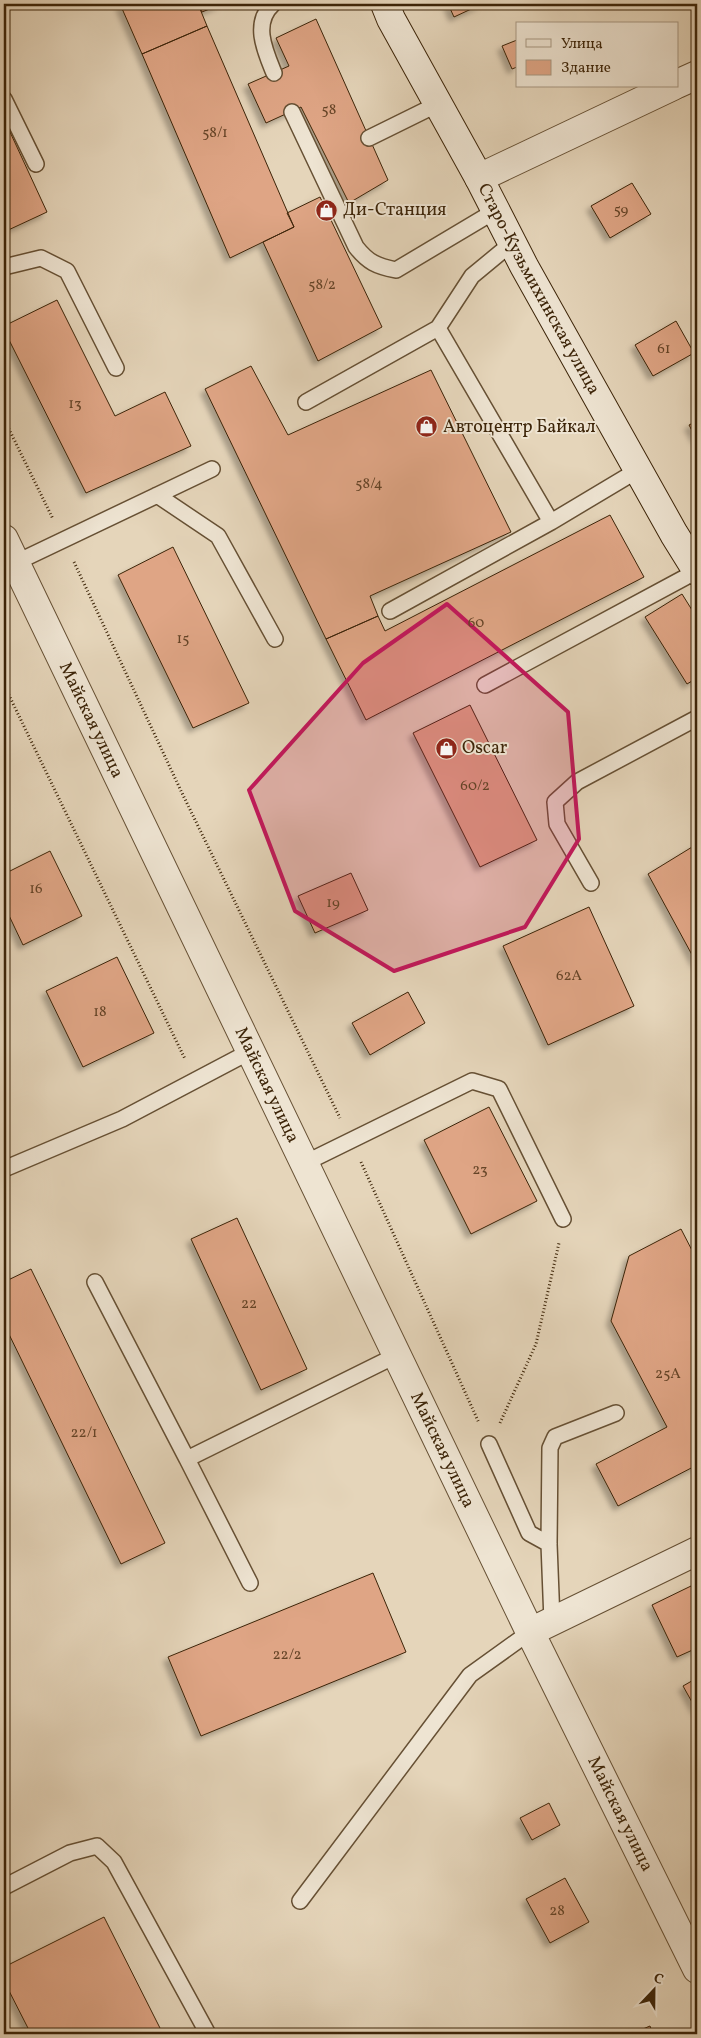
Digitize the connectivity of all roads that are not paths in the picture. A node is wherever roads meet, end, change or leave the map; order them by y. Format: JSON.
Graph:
{"nodes":[{"id":1,"x":273,"y":4,"type":"edge"},
{"id":2,"x":385,"y":4,"type":"edge"},
{"id":3,"x":274,"y":73,"type":"dead end"},
{"id":4,"x":697,"y":75,"type":"edge"},
{"id":5,"x":678,"y":84,"type":"edge"},
{"id":6,"x":669,"y":88,"type":"edge"},
{"id":7,"x":4,"y":99,"type":"edge"},
{"id":8,"x":438,"y":104,"type":"junction"},
{"id":9,"x":292,"y":112,"type":"dead end"},
{"id":10,"x":369,"y":138,"type":"dead end"},
{"id":11,"x":36,"y":164,"type":"dead end"},
{"id":12,"x":479,"y":178,"type":"junction"},
{"id":13,"x":495,"y":211,"type":"junction"},
{"id":14,"x":512,"y":243,"type":"junction"},
{"id":15,"x":4,"y":267,"type":"edge"},
{"id":16,"x":438,"y":328,"type":"junction"},
{"id":17,"x":116,"y":368,"type":"dead end"},
{"id":18,"x":306,"y":402,"type":"dead end"},
{"id":19,"x":212,"y":469,"type":"dead end"},
{"id":20,"x":638,"y":470,"type":"junction"},
{"id":21,"x":157,"y":495,"type":"junction"},
{"id":22,"x":551,"y":522,"type":"junction"},
{"id":23,"x":4,"y":539,"type":"edge"},
{"id":24,"x":10,"y":568,"type":"edge"},
{"id":25,"x":697,"y":571,"type":"edge"},
{"id":26,"x":390,"y":611,"type":"dead end"},
{"id":27,"x":275,"y":638,"type":"dead end"},
{"id":28,"x":485,"y":685,"type":"dead end"},
{"id":29,"x":697,"y":718,"type":"edge"},
{"id":30,"x":591,"y":883,"type":"dead end"},
{"id":31,"x":251,"y":1051,"type":"junction"},
{"id":32,"x":305,"y":1163,"type":"junction"},
{"id":33,"x":4,"y":1168,"type":"edge"},
{"id":34,"x":562,"y":1219,"type":"road end"},
{"id":35,"x":95,"y":1282,"type":"dead end"},
{"id":36,"x":397,"y":1356,"type":"junction"},
{"id":37,"x":616,"y":1413,"type":"dead end"},
{"id":38,"x":489,"y":1444,"type":"road end"},
{"id":39,"x":187,"y":1459,"type":"junction"},
{"id":40,"x":548,"y":1544,"type":"junction"},
{"id":41,"x":697,"y":1551,"type":"edge"},
{"id":42,"x":250,"y":1583,"type":"dead end"},
{"id":43,"x":541,"y":1627,"type":"junction"},
{"id":44,"x":4,"y":1887,"type":"edge"},
{"id":45,"x":300,"y":1901,"type":"dead end"},
{"id":46,"x":697,"y":1969,"type":"edge"},
{"id":47,"x":208,"y":2034,"type":"edge"}],
"edges":[{"from":1,"to":3,"type":"lane"},
{"from":2,"to":8,"type":"street","name":"Старо-Кузьмихинская улица"},
{"from":4,"to":5,"type":"street"},
{"from":6,"to":12,"type":"street"},
{"from":7,"to":11,"type":"lane"},
{"from":8,"to":10,"type":"lane"},
{"from":8,"to":12,"type":"street","name":"Старо-Кузьмихинская улица"},
{"from":9,"to":13,"type":"lane"},
{"from":12,"to":13,"type":"street","name":"Старо-Кузьмихинская улица"},
{"from":13,"to":14,"type":"street","name":"Старо-Кузьмихинская улица"},
{"from":14,"to":16,"type":"lane"},
{"from":14,"to":20,"type":"street","name":"Старо-Кузьмихинская улица"},
{"from":15,"to":17,"type":"lane"},
{"from":16,"to":18,"type":"lane"},
{"from":16,"to":22,"type":"lane"},
{"from":19,"to":21,"type":"lane"},
{"from":20,"to":22,"type":"lane"},
{"from":20,"to":25,"type":"street","name":"Старо-Кузьмихинская улица"},
{"from":21,"to":24,"type":"lane"},
{"from":21,"to":27,"type":"lane"},
{"from":22,"to":26,"type":"lane"},
{"from":23,"to":24,"type":"street","name":"Майская улица"},
{"from":24,"to":31,"type":"street","name":"Майская улица"},
{"from":25,"to":28,"type":"lane"},
{"from":29,"to":30,"type":"lane"},
{"from":31,"to":32,"type":"street","name":"Майская улица"},
{"from":31,"to":33,"type":"lane"},
{"from":32,"to":34,"type":"lane"},
{"from":32,"to":36,"type":"street","name":"Майская улица"},
{"from":35,"to":39,"type":"lane"},
{"from":36,"to":39,"type":"lane"},
{"from":36,"to":43,"type":"street","name":"Майская улица"},
{"from":37,"to":40,"type":"lane"},
{"from":38,"to":40,"type":"lane"},
{"from":39,"to":42,"type":"lane"},
{"from":40,"to":43,"type":"lane"},
{"from":41,"to":43,"type":"street"},
{"from":43,"to":45,"type":"lane"},
{"from":43,"to":46,"type":"street","name":"Майская улица"},
{"from":44,"to":47,"type":"lane"}]}
